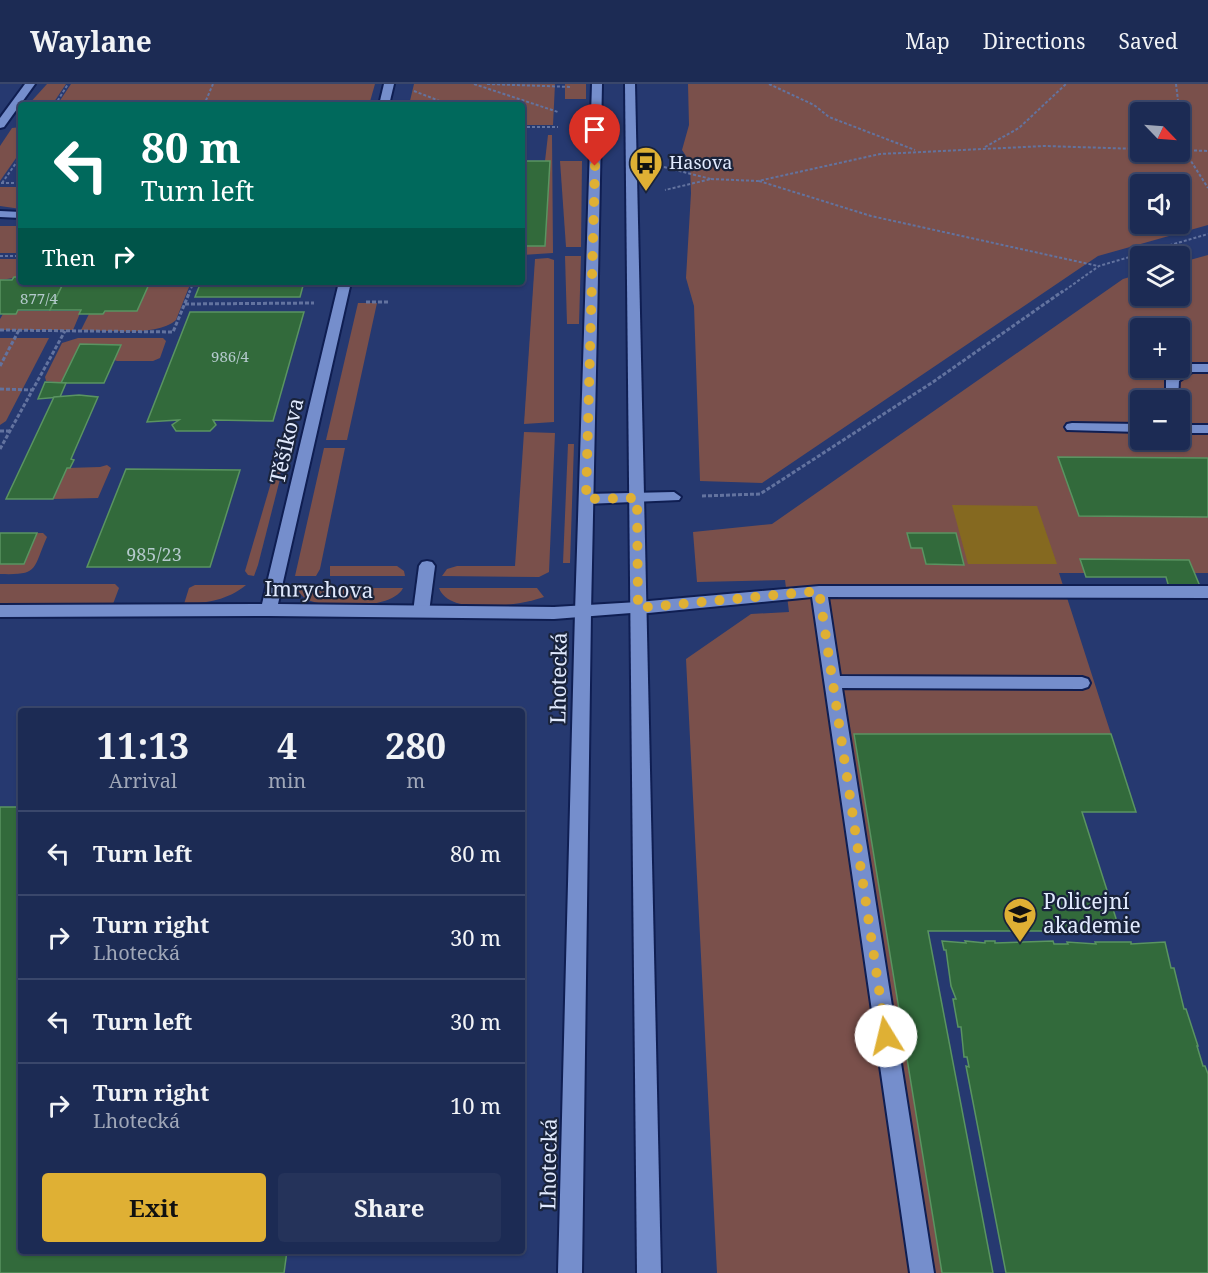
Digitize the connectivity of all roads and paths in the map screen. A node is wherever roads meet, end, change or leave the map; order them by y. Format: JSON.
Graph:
{"nodes":[{"id":1,"x":30,"y":84,"type":"edge"},
{"id":2,"x":68,"y":84,"type":"edge"},
{"id":3,"x":213,"y":84,"type":"edge"},
{"id":4,"x":389,"y":84,"type":"edge"},
{"id":5,"x":412,"y":84,"type":"edge"},
{"id":6,"x":474,"y":84,"type":"edge"},
{"id":7,"x":487,"y":84,"type":"edge"},
{"id":8,"x":597,"y":84,"type":"edge"},
{"id":9,"x":630,"y":84,"type":"edge"},
{"id":10,"x":769,"y":84,"type":"edge"},
{"id":11,"x":1066,"y":84,"type":"edge"},
{"id":12,"x":1176,"y":84,"type":"edge"},
{"id":13,"x":559,"y":87,"type":"dead end"},
{"id":14,"x":57,"y":102,"type":"edge"},
{"id":15,"x":205,"y":102,"type":"edge"},
{"id":16,"x":385,"y":102,"type":"edge"},
{"id":17,"x":442,"y":102,"type":"edge"},
{"id":18,"x":1178,"y":102,"type":"edge"},
{"id":19,"x":558,"y":112,"type":"dead end"},
{"id":20,"x":0,"y":125,"type":"edge"},
{"id":21,"x":525,"y":127,"type":"edge"},
{"id":22,"x":558,"y":127,"type":"dead end"},
{"id":23,"x":982,"y":149,"type":"junction"},
{"id":24,"x":1130,"y":149,"type":"edge"},
{"id":25,"x":1190,"y":150,"type":"edge"},
{"id":26,"x":1208,"y":151,"type":"edge"},
{"id":27,"x":918,"y":152,"type":"junction"},
{"id":28,"x":18,"y":160,"type":"edge"},
{"id":29,"x":1190,"y":160,"type":"edge"},
{"id":30,"x":664,"y":166,"type":"dead end"},
{"id":31,"x":711,"y":179,"type":"junction"},
{"id":32,"x":758,"y":181,"type":"junction"},
{"id":33,"x":1,"y":183,"type":"edge"},
{"id":34,"x":18,"y":183,"type":"edge"},
{"id":35,"x":1208,"y":188,"type":"edge"},
{"id":36,"x":665,"y":190,"type":"dead end"},
{"id":37,"x":0,"y":214,"type":"edge"},
{"id":38,"x":18,"y":215,"type":"edge"},
{"id":39,"x":1208,"y":234,"type":"edge"},
{"id":40,"x":0,"y":256,"type":"edge"},
{"id":41,"x":18,"y":256,"type":"edge"},
{"id":42,"x":1099,"y":266,"type":"junction"},
{"id":43,"x":193,"y":285,"type":"edge"},
{"id":44,"x":344,"y":285,"type":"edge"},
{"id":45,"x":390,"y":302,"type":"dead end"},
{"id":46,"x":340,"y":303,"type":"junction"},
{"id":47,"x":185,"y":304,"type":"junction"},
{"id":48,"x":0,"y":330,"type":"edge"},
{"id":49,"x":20,"y":330,"type":"junction"},
{"id":50,"x":66,"y":330,"type":"junction"},
{"id":51,"x":0,"y":353,"type":"edge"},
{"id":52,"x":7,"y":353,"type":"junction"},
{"id":53,"x":0,"y":366,"type":"edge"},
{"id":54,"x":1208,"y":368,"type":"edge"},
{"id":55,"x":0,"y":389,"type":"edge"},
{"id":56,"x":32,"y":390,"type":"junction"},
{"id":57,"x":1172,"y":390,"type":"edge"},
{"id":58,"x":1072,"y":427,"type":"dead end"},
{"id":59,"x":1190,"y":427,"type":"edge"},
{"id":60,"x":1130,"y":428,"type":"edge"},
{"id":61,"x":1208,"y":429,"type":"edge"},
{"id":62,"x":0,"y":431,"type":"edge"},
{"id":63,"x":9,"y":431,"type":"junction"},
{"id":64,"x":0,"y":449,"type":"edge"},
{"id":65,"x":674,"y":497,"type":"joint"},
{"id":66,"x":637,"y":498,"type":"junction"},
{"id":67,"x":586,"y":499,"type":"junction"},
{"id":68,"x":427,"y":566,"type":"dead end"},
{"id":69,"x":819,"y":591,"type":"junction"},
{"id":70,"x":1208,"y":592,"type":"edge"},
{"id":71,"x":638,"y":608,"type":"junction"},
{"id":72,"x":269,"y":610,"type":"junction"},
{"id":73,"x":0,"y":611,"type":"edge"},
{"id":74,"x":421,"y":612,"type":"junction"},
{"id":75,"x":583,"y":612,"type":"junction"},
{"id":76,"x":832,"y":682,"type":"junction"},
{"id":77,"x":1082,"y":683,"type":"dead end"},
{"id":78,"x":570,"y":1273,"type":"edge"},
{"id":79,"x":649,"y":1273,"type":"edge"},
{"id":80,"x":922,"y":1273,"type":"edge"}],
"edges":[{"from":1,"to":20,"type":"street"},
{"from":2,"to":14,"type":"path"},
{"from":3,"to":15,"type":"path"},
{"from":4,"to":16,"type":"street"},
{"from":5,"to":17,"type":"path"},
{"from":6,"to":19,"type":"path"},
{"from":7,"to":13,"type":"path"},
{"from":8,"to":67,"type":"street","name":"Lhotecká"},
{"from":9,"to":66,"type":"street"},
{"from":10,"to":27,"type":"path"},
{"from":11,"to":23,"type":"path"},
{"from":12,"to":18,"type":"path"},
{"from":21,"to":22,"type":"path"},
{"from":23,"to":24,"type":"path"},
{"from":23,"to":27,"type":"path"},
{"from":25,"to":26,"type":"path"},
{"from":27,"to":32,"type":"path"},
{"from":28,"to":33,"type":"path"},
{"from":29,"to":35,"type":"path"},
{"from":30,"to":31,"type":"path"},
{"from":31,"to":32,"type":"path"},
{"from":31,"to":36,"type":"path"},
{"from":32,"to":42,"type":"path"},
{"from":33,"to":34,"type":"path"},
{"from":37,"to":38,"type":"street"},
{"from":39,"to":42,"type":"path"},
{"from":40,"to":41,"type":"path"},
{"from":42,"to":65,"type":"path"},
{"from":43,"to":47,"type":"path"},
{"from":44,"to":46,"type":"street","name":"Těšíkova"},
{"from":45,"to":46,"type":"path"},
{"from":46,"to":47,"type":"path"},
{"from":46,"to":72,"type":"street","name":"Těšíkova"},
{"from":47,"to":50,"type":"path"},
{"from":48,"to":49,"type":"path"},
{"from":49,"to":50,"type":"path"},
{"from":49,"to":52,"type":"path"},
{"from":50,"to":56,"type":"path"},
{"from":51,"to":52,"type":"path"},
{"from":52,"to":53,"type":"path"},
{"from":54,"to":57,"type":"street"},
{"from":55,"to":56,"type":"path"},
{"from":56,"to":63,"type":"path"},
{"from":58,"to":60,"type":"street"},
{"from":59,"to":61,"type":"street"},
{"from":62,"to":63,"type":"path"},
{"from":63,"to":64,"type":"path"},
{"from":65,"to":66,"type":"street"},
{"from":66,"to":67,"type":"street"},
{"from":66,"to":71,"type":"street"},
{"from":67,"to":75,"type":"street","name":"Lhotecká"},
{"from":68,"to":74,"type":"street"},
{"from":69,"to":70,"type":"street","name":"Imrychova"},
{"from":69,"to":71,"type":"street","name":"Imrychova"},
{"from":69,"to":76,"type":"street"},
{"from":71,"to":75,"type":"street","name":"Imrychova"},
{"from":71,"to":79,"type":"street"},
{"from":72,"to":73,"type":"street","name":"Imrychova"},
{"from":72,"to":74,"type":"street","name":"Imrychova"},
{"from":74,"to":75,"type":"street","name":"Imrychova"},
{"from":75,"to":78,"type":"street","name":"Lhotecká"},
{"from":76,"to":77,"type":"street"},
{"from":76,"to":80,"type":"street"}]}
